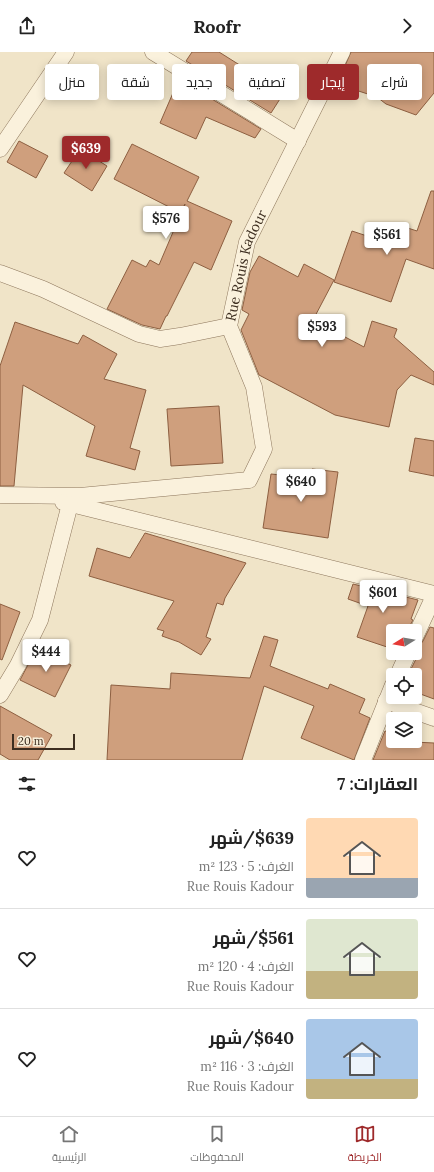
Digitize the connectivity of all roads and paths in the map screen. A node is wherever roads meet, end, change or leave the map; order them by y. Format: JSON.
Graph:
{"nodes":[{"id":1,"x":66,"y":52,"type":"edge"},
{"id":2,"x":153,"y":52,"type":"edge"},
{"id":3,"x":342,"y":52,"type":"edge"},
{"id":4,"x":298,"y":141,"type":"junction"},
{"id":5,"x":0,"y":149,"type":"edge"},
{"id":6,"x":0,"y":273,"type":"edge"},
{"id":7,"x":230,"y":326,"type":"junction"},
{"id":8,"x":0,"y":495,"type":"edge"},
{"id":9,"x":36,"y":496,"type":"junction"},
{"id":10,"x":70,"y":504,"type":"junction"},
{"id":11,"x":434,"y":595,"type":"edge"},
{"id":12,"x":430,"y":617,"type":"edge"},
{"id":13,"x":422,"y":628,"type":"edge"},
{"id":14,"x":0,"y":695,"type":"edge"},
{"id":15,"x":386,"y":701,"type":"edge"},
{"id":16,"x":394,"y":704,"type":"edge"},
{"id":17,"x":434,"y":718,"type":"edge"},
{"id":18,"x":363,"y":760,"type":"edge"}],
"edges":[{"from":1,"to":5,"type":"street"},
{"from":2,"to":4,"type":"street"},
{"from":3,"to":4,"type":"street","name":"Rue Rouis Kadour"},
{"from":4,"to":7,"type":"street","name":"Rue Rouis Kadour"},
{"from":6,"to":7,"type":"street"},
{"from":7,"to":9,"type":"street","name":"Rue Rouis Kadour"},
{"from":8,"to":9,"type":"street","name":"Rue Rouis Kadour"},
{"from":9,"to":10,"type":"street"},
{"from":10,"to":11,"type":"street"},
{"from":10,"to":14,"type":"street"},
{"from":11,"to":12,"type":"street"},
{"from":12,"to":13,"type":"street"},
{"from":15,"to":18,"type":"street"},
{"from":16,"to":17,"type":"street"}]}
